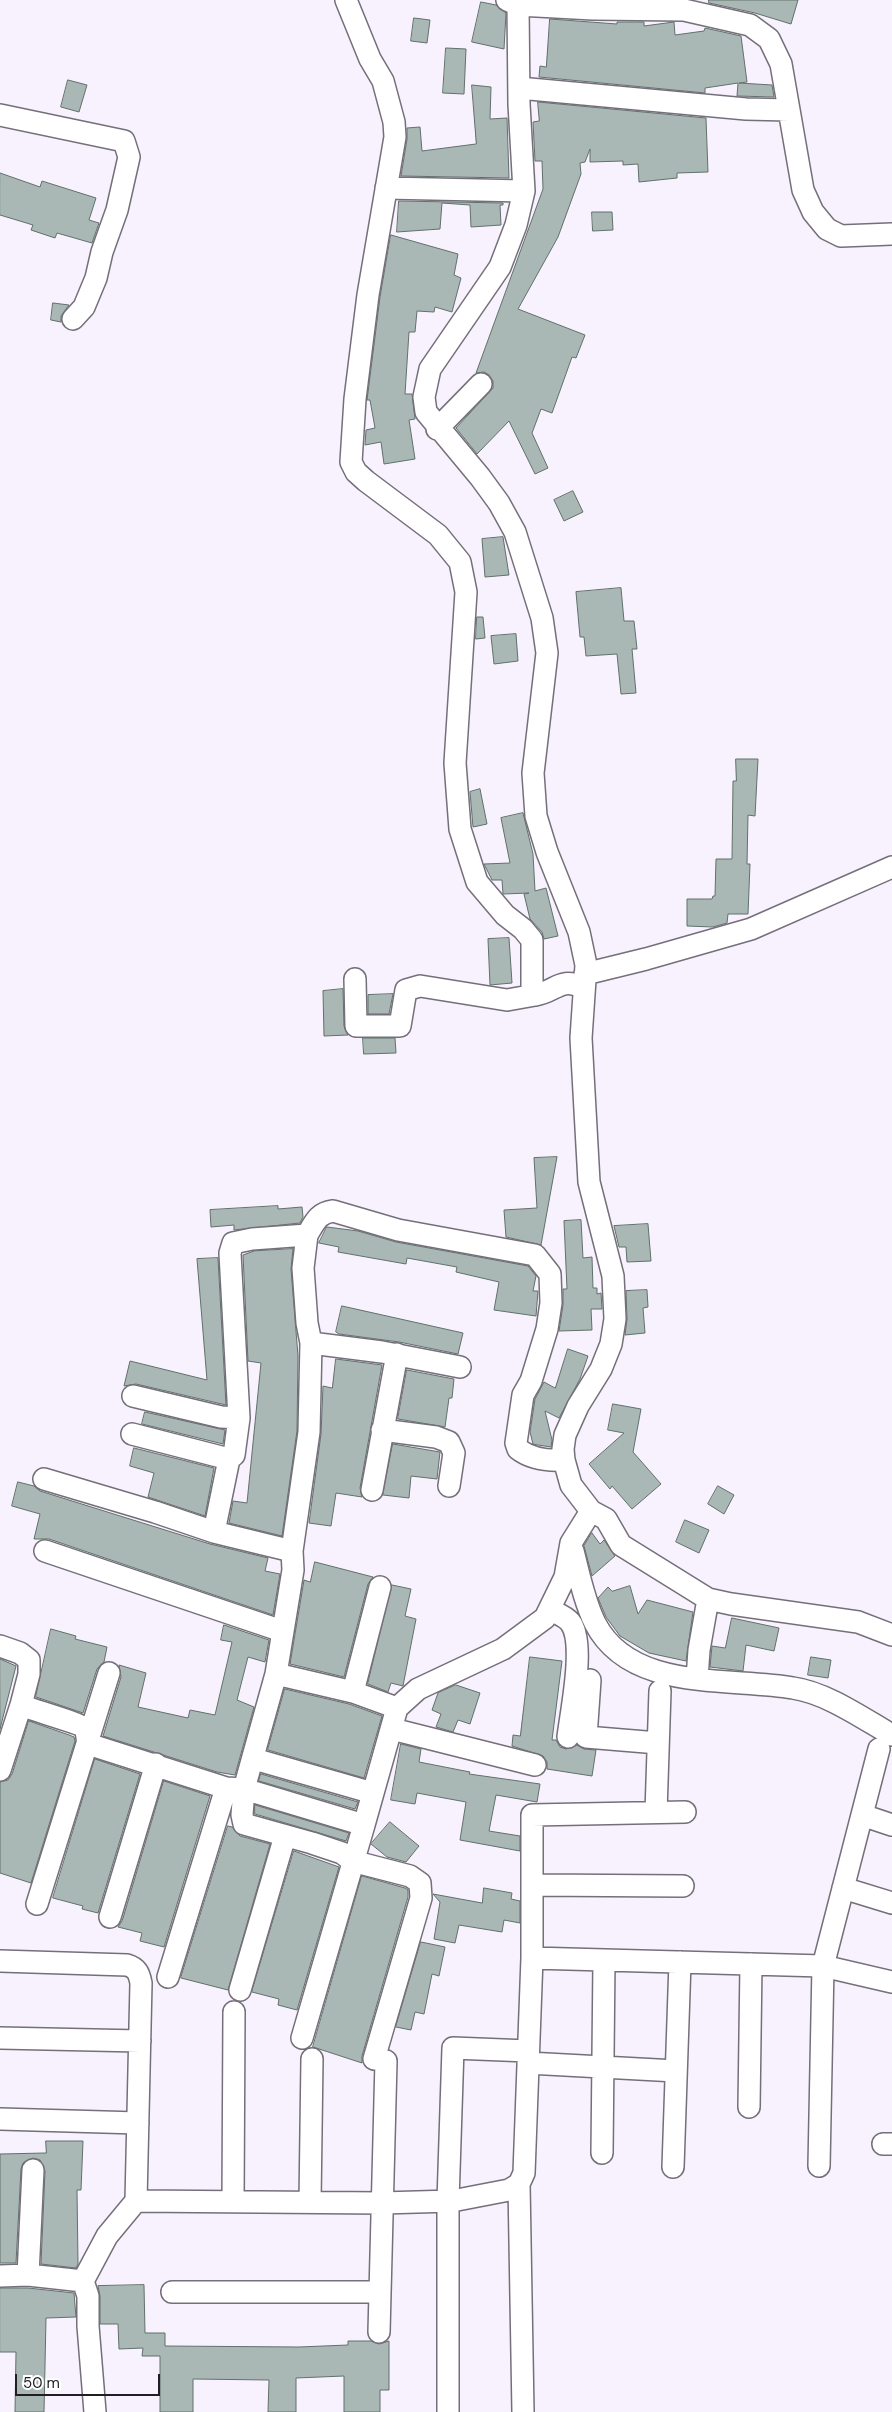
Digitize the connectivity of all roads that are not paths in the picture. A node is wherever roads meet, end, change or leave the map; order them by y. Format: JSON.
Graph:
{"nodes":[{"id":1,"x":346,"y":0,"type":"edge"},
{"id":2,"x":513,"y":3,"type":"edge"},
{"id":3,"x":567,"y":4,"type":"edge"},
{"id":4,"x":683,"y":5,"type":"edge"},
{"id":5,"x":518,"y":88,"type":"junction"},
{"id":6,"x":789,"y":110,"type":"junction"},
{"id":7,"x":0,"y":116,"type":"edge"},
{"id":8,"x":386,"y":188,"type":"junction"},
{"id":9,"x":524,"y":190,"type":"junction"},
{"id":10,"x":892,"y":234,"type":"edge"},
{"id":11,"x":73,"y":319,"type":"dead end"},
{"id":12,"x":481,"y":384,"type":"dead end"},
{"id":13,"x":437,"y":429,"type":"junction"},
{"id":14,"x":892,"y":866,"type":"edge"},
{"id":15,"x":355,"y":979,"type":"dead end"},
{"id":16,"x":584,"y":981,"type":"junction"},
{"id":17,"x":535,"y":995,"type":"junction"},
{"id":18,"x":307,"y":1235,"type":"junction"},
{"id":19,"x":311,"y":1343,"type":"junction"},
{"id":20,"x":397,"y":1354,"type":"junction"},
{"id":21,"x":460,"y":1367,"type":"dead end"},
{"id":22,"x":133,"y":1396,"type":"dead end"},
{"id":23,"x":239,"y":1418,"type":"junction"},
{"id":24,"x":382,"y":1430,"type":"junction"},
{"id":25,"x":132,"y":1434,"type":"dead end"},
{"id":26,"x":229,"y":1459,"type":"junction"},
{"id":27,"x":564,"y":1460,"type":"junction"},
{"id":28,"x":44,"y":1479,"type":"dead end"},
{"id":29,"x":449,"y":1486,"type":"dead end"},
{"id":30,"x":372,"y":1490,"type":"dead end"},
{"id":31,"x":591,"y":1511,"type":"junction"},
{"id":32,"x":214,"y":1532,"type":"junction"},
{"id":33,"x":571,"y":1543,"type":"junction"},
{"id":34,"x":45,"y":1551,"type":"dead end"},
{"id":35,"x":292,"y":1551,"type":"junction"},
{"id":36,"x":380,"y":1586,"type":"dead end"},
{"id":37,"x":708,"y":1599,"type":"junction"},
{"id":38,"x":550,"y":1610,"type":"junction"},
{"id":39,"x":282,"y":1631,"type":"junction"},
{"id":40,"x":892,"y":1635,"type":"edge"},
{"id":41,"x":0,"y":1646,"type":"edge"},
{"id":42,"x":109,"y":1673,"type":"dead end"},
{"id":43,"x":276,"y":1674,"type":"junction"},
{"id":44,"x":697,"y":1679,"type":"junction"},
{"id":45,"x":590,"y":1680,"type":"dead end"},
{"id":46,"x":660,"y":1691,"type":"dead end"},
{"id":47,"x":353,"y":1692,"type":"junction"},
{"id":48,"x":21,"y":1705,"type":"junction"},
{"id":49,"x":397,"y":1708,"type":"junction"},
{"id":50,"x":7,"y":1727,"type":"edge"},
{"id":51,"x":392,"y":1729,"type":"junction"},
{"id":52,"x":568,"y":1737,"type":"dead end"},
{"id":53,"x":886,"y":1742,"type":"edge"},
{"id":54,"x":658,"y":1743,"type":"junction"},
{"id":55,"x":88,"y":1744,"type":"junction"},
{"id":56,"x":254,"y":1758,"type":"junction"},
{"id":57,"x":156,"y":1764,"type":"junction"},
{"id":58,"x":535,"y":1765,"type":"dead end"},
{"id":59,"x":0,"y":1770,"type":"edge"},
{"id":60,"x":235,"y":1789,"type":"junction"},
{"id":61,"x":373,"y":1793,"type":"junction"},
{"id":62,"x":656,"y":1812,"type":"junction"},
{"id":63,"x":685,"y":1812,"type":"dead end"},
{"id":64,"x":862,"y":1815,"type":"junction"},
{"id":65,"x":364,"y":1824,"type":"junction"},
{"id":66,"x":892,"y":1825,"type":"edge"},
{"id":67,"x":285,"y":1836,"type":"junction"},
{"id":68,"x":352,"y":1861,"type":"junction"},
{"id":69,"x":532,"y":1885,"type":"junction"},
{"id":70,"x":682,"y":1886,"type":"dead end"},
{"id":71,"x":843,"y":1888,"type":"junction"},
{"id":72,"x":892,"y":1903,"type":"edge"},
{"id":73,"x":38,"y":1904,"type":"dead end"},
{"id":74,"x":110,"y":1917,"type":"dead end"},
{"id":75,"x":532,"y":1958,"type":"junction"},
{"id":76,"x":604,"y":1960,"type":"junction"},
{"id":77,"x":0,"y":1961,"type":"edge"},
{"id":78,"x":680,"y":1962,"type":"junction"},
{"id":79,"x":751,"y":1964,"type":"junction"},
{"id":80,"x":823,"y":1966,"type":"junction"},
{"id":81,"x":168,"y":1977,"type":"dead end"},
{"id":82,"x":892,"y":1982,"type":"edge"},
{"id":83,"x":240,"y":1990,"type":"dead end"},
{"id":84,"x":234,"y":2012,"type":"dead end"},
{"id":85,"x":0,"y":2038,"type":"edge"},
{"id":86,"x":302,"y":2038,"type":"dead end"},
{"id":87,"x":140,"y":2041,"type":"junction"},
{"id":88,"x":528,"y":2057,"type":"junction"},
{"id":89,"x":312,"y":2059,"type":"dead end"},
{"id":90,"x":602,"y":2068,"type":"junction"},
{"id":91,"x":676,"y":2072,"type":"junction"},
{"id":92,"x":749,"y":2107,"type":"dead end"},
{"id":93,"x":0,"y":2119,"type":"edge"},
{"id":94,"x":138,"y":2123,"type":"junction"},
{"id":95,"x":602,"y":2153,"type":"dead end"},
{"id":96,"x":819,"y":2166,"type":"dead end"},
{"id":97,"x":673,"y":2167,"type":"dead end"},
{"id":98,"x":32,"y":2170,"type":"dead end"},
{"id":99,"x":519,"y":2184,"type":"junction"},
{"id":100,"x":136,"y":2201,"type":"junction"},
{"id":101,"x":448,"y":2201,"type":"junction"},
{"id":102,"x":233,"y":2202,"type":"junction"},
{"id":103,"x":310,"y":2202,"type":"junction"},
{"id":104,"x":382,"y":2203,"type":"junction"},
{"id":105,"x":28,"y":2275,"type":"junction"},
{"id":106,"x":0,"y":2276,"type":"edge"},
{"id":107,"x":83,"y":2281,"type":"junction"},
{"id":108,"x":172,"y":2292,"type":"dead end"},
{"id":109,"x":380,"y":2292,"type":"junction"},
{"id":110,"x":379,"y":2332,"type":"dead end"},
{"id":111,"x":95,"y":2412,"type":"edge"},
{"id":112,"x":448,"y":2412,"type":"edge"},
{"id":113,"x":523,"y":2412,"type":"edge"}],
"edges":[{"from":1,"to":8,"type":"street"},
{"from":2,"to":3,"type":"street"},
{"from":2,"to":5,"type":"street"},
{"from":3,"to":4,"type":"street"},
{"from":4,"to":6,"type":"street"},
{"from":5,"to":6,"type":"street"},
{"from":5,"to":9,"type":"street"},
{"from":6,"to":10,"type":"street"},
{"from":7,"to":11,"type":"street"},
{"from":8,"to":9,"type":"street"},
{"from":8,"to":17,"type":"street"},
{"from":9,"to":13,"type":"street"},
{"from":12,"to":13,"type":"street"},
{"from":13,"to":16,"type":"street"},
{"from":14,"to":16,"type":"street"},
{"from":15,"to":17,"type":"street"},
{"from":16,"to":17,"type":"street"},
{"from":16,"to":27,"type":"street"},
{"from":18,"to":19,"type":"street"},
{"from":18,"to":23,"type":"street"},
{"from":18,"to":27,"type":"street"},
{"from":19,"to":20,"type":"street"},
{"from":19,"to":35,"type":"street"},
{"from":20,"to":21,"type":"street"},
{"from":20,"to":24,"type":"street"},
{"from":22,"to":23,"type":"street"},
{"from":23,"to":26,"type":"street"},
{"from":24,"to":29,"type":"street"},
{"from":24,"to":30,"type":"street"},
{"from":25,"to":26,"type":"street"},
{"from":26,"to":32,"type":"street"},
{"from":27,"to":31,"type":"street"},
{"from":28,"to":32,"type":"street"},
{"from":31,"to":33,"type":"street"},
{"from":31,"to":37,"type":"street"},
{"from":32,"to":35,"type":"street"},
{"from":33,"to":38,"type":"street"},
{"from":33,"to":44,"type":"street"},
{"from":34,"to":39,"type":"street"},
{"from":35,"to":39,"type":"street"},
{"from":36,"to":47,"type":"street"},
{"from":37,"to":40,"type":"street"},
{"from":37,"to":44,"type":"street"},
{"from":38,"to":49,"type":"street"},
{"from":38,"to":52,"type":"street"},
{"from":39,"to":43,"type":"street"},
{"from":41,"to":48,"type":"street"},
{"from":42,"to":55,"type":"street"},
{"from":43,"to":47,"type":"street"},
{"from":43,"to":56,"type":"street"},
{"from":44,"to":53,"type":"street"},
{"from":45,"to":54,"type":"street"},
{"from":46,"to":54,"type":"street"},
{"from":47,"to":49,"type":"street"},
{"from":48,"to":50,"type":"street"},
{"from":48,"to":55,"type":"street"},
{"from":49,"to":51,"type":"street"},
{"from":50,"to":59,"type":"street"},
{"from":51,"to":58,"type":"street"},
{"from":51,"to":61,"type":"street"},
{"from":53,"to":64,"type":"street"},
{"from":54,"to":62,"type":"street"},
{"from":55,"to":57,"type":"street"},
{"from":55,"to":73,"type":"street"},
{"from":56,"to":60,"type":"street"},
{"from":56,"to":61,"type":"street"},
{"from":57,"to":60,"type":"street"},
{"from":57,"to":74,"type":"street"},
{"from":60,"to":65,"type":"street"},
{"from":60,"to":67,"type":"street"},
{"from":60,"to":81,"type":"street"},
{"from":61,"to":65,"type":"street"},
{"from":62,"to":63,"type":"street"},
{"from":62,"to":69,"type":"street"},
{"from":64,"to":66,"type":"street"},
{"from":64,"to":71,"type":"street"},
{"from":65,"to":68,"type":"street"},
{"from":67,"to":68,"type":"street"},
{"from":67,"to":83,"type":"street"},
{"from":68,"to":86,"type":"street"},
{"from":68,"to":104,"type":"street"},
{"from":69,"to":70,"type":"street"},
{"from":69,"to":75,"type":"street"},
{"from":71,"to":72,"type":"street"},
{"from":71,"to":80,"type":"street"},
{"from":75,"to":76,"type":"street"},
{"from":75,"to":88,"type":"street"},
{"from":76,"to":78,"type":"street"},
{"from":76,"to":90,"type":"street"},
{"from":77,"to":87,"type":"street"},
{"from":78,"to":79,"type":"street"},
{"from":78,"to":91,"type":"street"},
{"from":79,"to":80,"type":"street"},
{"from":79,"to":92,"type":"street"},
{"from":80,"to":82,"type":"street"},
{"from":80,"to":96,"type":"street"},
{"from":84,"to":102,"type":"street"},
{"from":85,"to":87,"type":"street"},
{"from":87,"to":94,"type":"street"},
{"from":88,"to":90,"type":"street"},
{"from":88,"to":99,"type":"street"},
{"from":88,"to":101,"type":"street"},
{"from":89,"to":103,"type":"street"},
{"from":90,"to":91,"type":"street"},
{"from":90,"to":95,"type":"street"},
{"from":91,"to":97,"type":"street"},
{"from":93,"to":94,"type":"street"},
{"from":94,"to":100,"type":"street"},
{"from":98,"to":105,"type":"street"},
{"from":99,"to":101,"type":"street"},
{"from":99,"to":113,"type":"street"},
{"from":100,"to":102,"type":"street"},
{"from":100,"to":107,"type":"street"},
{"from":101,"to":104,"type":"street"},
{"from":101,"to":112,"type":"street"},
{"from":102,"to":103,"type":"street"},
{"from":103,"to":104,"type":"street"},
{"from":104,"to":109,"type":"street"},
{"from":105,"to":106,"type":"street"},
{"from":105,"to":107,"type":"street"},
{"from":107,"to":111,"type":"street"},
{"from":108,"to":109,"type":"street"},
{"from":109,"to":110,"type":"street"}]}
